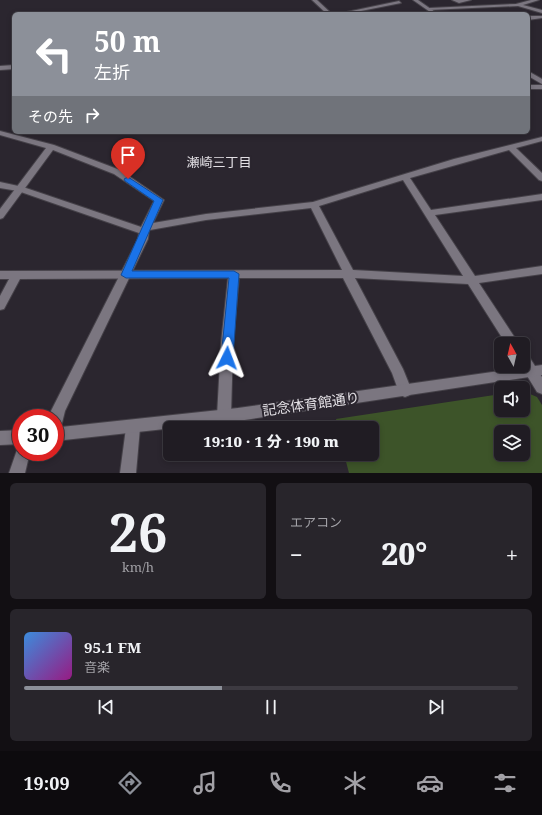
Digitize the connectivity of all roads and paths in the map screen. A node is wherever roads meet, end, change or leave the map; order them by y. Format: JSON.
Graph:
{"nodes":[{"id":1,"x":314,"y":0,"type":"edge"},
{"id":2,"x":415,"y":0,"type":"edge"},
{"id":3,"x":454,"y":0,"type":"edge"},
{"id":4,"x":469,"y":0,"type":"edge"},
{"id":5,"x":498,"y":0,"type":"edge"},
{"id":6,"x":534,"y":1,"type":"edge"},
{"id":7,"x":399,"y":2,"type":"dead end"},
{"id":8,"x":515,"y":5,"type":"junction"},
{"id":9,"x":542,"y":5,"type":"edge"},
{"id":10,"x":489,"y":6,"type":"junction"},
{"id":11,"x":376,"y":7,"type":"junction"},
{"id":12,"x":381,"y":10,"type":"dead end"},
{"id":13,"x":328,"y":12,"type":"edge"},
{"id":14,"x":350,"y":12,"type":"edge"},
{"id":15,"x":432,"y":12,"type":"edge"},
{"id":16,"x":500,"y":12,"type":"dead end"},
{"id":17,"x":542,"y":12,"type":"edge"},
{"id":18,"x":542,"y":17,"type":"edge"},
{"id":19,"x":530,"y":18,"type":"edge"},
{"id":20,"x":12,"y":67,"type":"edge"},
{"id":21,"x":0,"y":68,"type":"edge"},
{"id":22,"x":530,"y":74,"type":"edge"},
{"id":23,"x":542,"y":82,"type":"edge"},
{"id":24,"x":530,"y":87,"type":"edge"},
{"id":25,"x":542,"y":87,"type":"edge"},
{"id":26,"x":0,"y":134,"type":"edge"},
{"id":27,"x":542,"y":139,"type":"edge"},
{"id":28,"x":51,"y":147,"type":"junction"},
{"id":29,"x":510,"y":147,"type":"junction"},
{"id":30,"x":406,"y":178,"type":"junction"},
{"id":31,"x":542,"y":178,"type":"edge"},
{"id":32,"x":0,"y":185,"type":"edge"},
{"id":33,"x":20,"y":189,"type":"junction"},
{"id":34,"x":542,"y":197,"type":"edge"},
{"id":35,"x":314,"y":205,"type":"junction"},
{"id":36,"x":428,"y":213,"type":"junction"},
{"id":37,"x":0,"y":216,"type":"edge"},
{"id":38,"x":145,"y":229,"type":"junction"},
{"id":39,"x":542,"y":270,"type":"edge"},
{"id":40,"x":234,"y":274,"type":"junction"},
{"id":41,"x":348,"y":274,"type":"junction"},
{"id":42,"x":0,"y":275,"type":"edge"},
{"id":43,"x":17,"y":275,"type":"junction"},
{"id":44,"x":126,"y":275,"type":"junction"},
{"id":45,"x":471,"y":280,"type":"junction"},
{"id":46,"x":0,"y":306,"type":"edge"},
{"id":47,"x":508,"y":337,"type":"edge"},
{"id":48,"x":537,"y":371,"type":"edge"},
{"id":49,"x":542,"y":388,"type":"edge"},
{"id":50,"x":405,"y":391,"type":"junction"},
{"id":51,"x":59,"y":409,"type":"edge"},
{"id":52,"x":224,"y":416,"type":"junction"},
{"id":53,"x":133,"y":428,"type":"junction"},
{"id":54,"x":64,"y":433,"type":"edge"},
{"id":55,"x":12,"y":437,"type":"edge"},
{"id":56,"x":0,"y":438,"type":"edge"},
{"id":57,"x":20,"y":461,"type":"edge"},
{"id":58,"x":17,"y":473,"type":"edge"},
{"id":59,"x":128,"y":473,"type":"edge"}],
"edges":[{"from":1,"to":13,"type":"street"},
{"from":2,"to":15,"type":"street"},
{"from":3,"to":4,"type":"street"},
{"from":4,"to":10,"type":"street"},
{"from":5,"to":8,"type":"street"},
{"from":6,"to":8,"type":"street"},
{"from":6,"to":9,"type":"street"},
{"from":7,"to":11,"type":"street"},
{"from":8,"to":10,"type":"street"},
{"from":8,"to":17,"type":"street"},
{"from":10,"to":15,"type":"street"},
{"from":10,"to":16,"type":"street"},
{"from":11,"to":12,"type":"street"},
{"from":11,"to":14,"type":"street"},
{"from":18,"to":19,"type":"street"},
{"from":20,"to":21,"type":"street"},
{"from":22,"to":23,"type":"street"},
{"from":24,"to":25,"type":"street"},
{"from":26,"to":28,"type":"street"},
{"from":27,"to":29,"type":"street"},
{"from":28,"to":33,"type":"street"},
{"from":28,"to":38,"type":"street"},
{"from":29,"to":30,"type":"street"},
{"from":29,"to":31,"type":"street"},
{"from":30,"to":35,"type":"street"},
{"from":30,"to":36,"type":"street"},
{"from":32,"to":33,"type":"street"},
{"from":33,"to":37,"type":"street"},
{"from":33,"to":38,"type":"street"},
{"from":34,"to":36,"type":"street"},
{"from":35,"to":38,"type":"street"},
{"from":35,"to":41,"type":"street"},
{"from":36,"to":45,"type":"street"},
{"from":38,"to":44,"type":"street"},
{"from":39,"to":45,"type":"street"},
{"from":40,"to":41,"type":"street"},
{"from":40,"to":44,"type":"street"},
{"from":40,"to":52,"type":"street"},
{"from":41,"to":45,"type":"street"},
{"from":41,"to":50,"type":"street"},
{"from":42,"to":43,"type":"street"},
{"from":43,"to":44,"type":"street"},
{"from":43,"to":46,"type":"street"},
{"from":44,"to":51,"type":"street"},
{"from":45,"to":47,"type":"street"},
{"from":48,"to":49,"type":"street"},
{"from":48,"to":50,"type":"street","name":"記念体育館通り"},
{"from":50,"to":52,"type":"street","name":"記念体育館通り"},
{"from":52,"to":53,"type":"street","name":"記念体育館通り"},
{"from":53,"to":54,"type":"street","name":"記念体育館通り"},
{"from":53,"to":59,"type":"street"},
{"from":55,"to":56,"type":"street"},
{"from":57,"to":58,"type":"street"}]}
